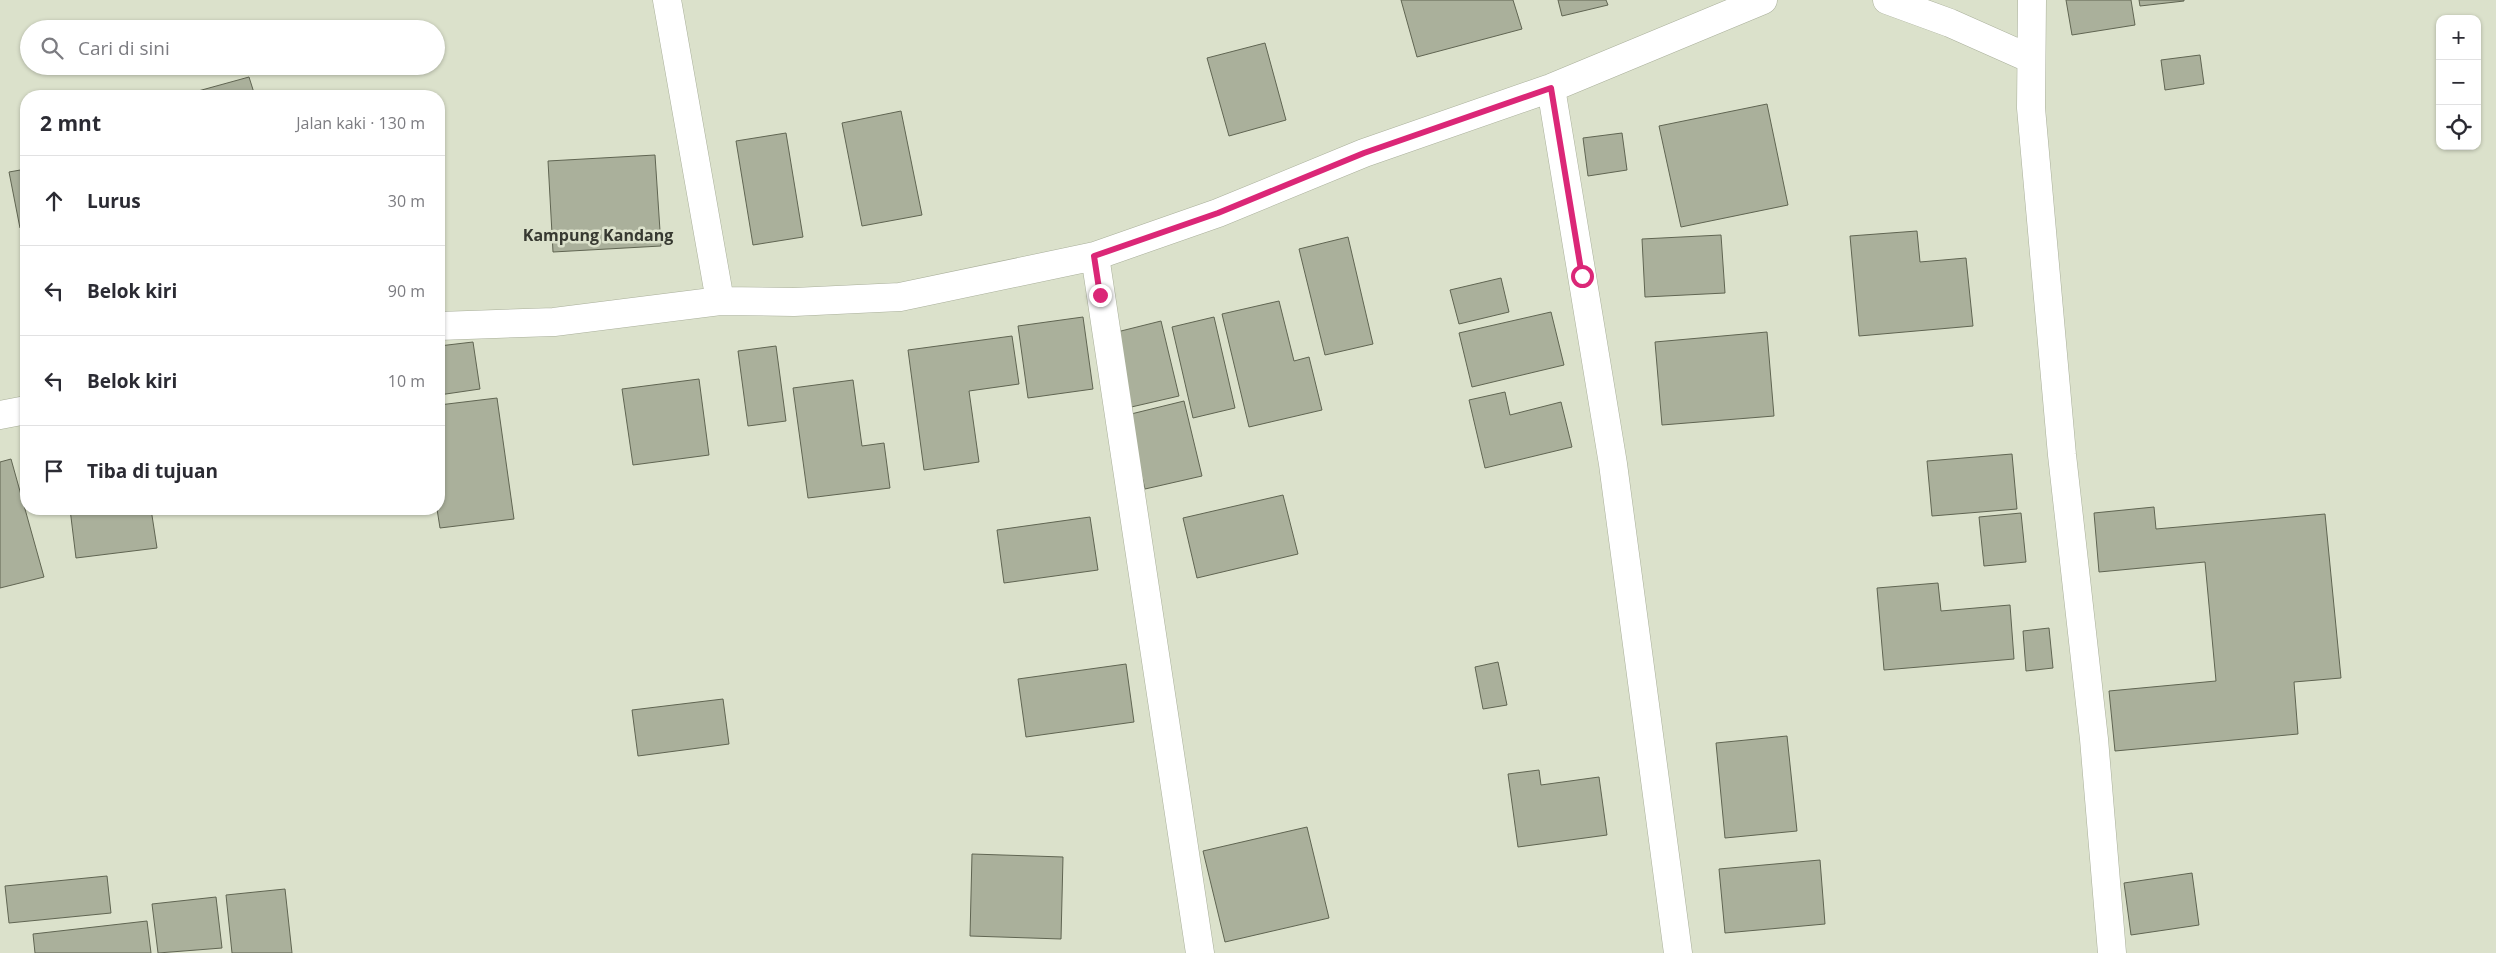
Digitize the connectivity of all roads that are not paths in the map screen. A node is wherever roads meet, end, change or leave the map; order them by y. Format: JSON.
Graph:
{"nodes":[{"id":1,"x":668,"y":0,"type":"edge"},
{"id":2,"x":1763,"y":0,"type":"edge"},
{"id":3,"x":1887,"y":0,"type":"edge"},
{"id":4,"x":2032,"y":0,"type":"edge"},
{"id":5,"x":2030,"y":59,"type":"junction"},
{"id":6,"x":1551,"y":88,"type":"junction"},
{"id":7,"x":1094,"y":256,"type":"junction"},
{"id":8,"x":720,"y":301,"type":"junction"},
{"id":9,"x":445,"y":326,"type":"edge"},
{"id":10,"x":20,"y":411,"type":"edge"},
{"id":11,"x":0,"y":415,"type":"edge"},
{"id":12,"x":1200,"y":953,"type":"edge"},
{"id":13,"x":1678,"y":953,"type":"edge"},
{"id":14,"x":2112,"y":953,"type":"edge"}],
"edges":[{"from":1,"to":8,"type":"street"},
{"from":2,"to":6,"type":"street"},
{"from":3,"to":5,"type":"street"},
{"from":4,"to":5,"type":"street"},
{"from":5,"to":14,"type":"street"},
{"from":6,"to":7,"type":"street"},
{"from":6,"to":13,"type":"street"},
{"from":7,"to":8,"type":"street"},
{"from":7,"to":12,"type":"street"},
{"from":8,"to":9,"type":"street"},
{"from":10,"to":11,"type":"street"}]}
